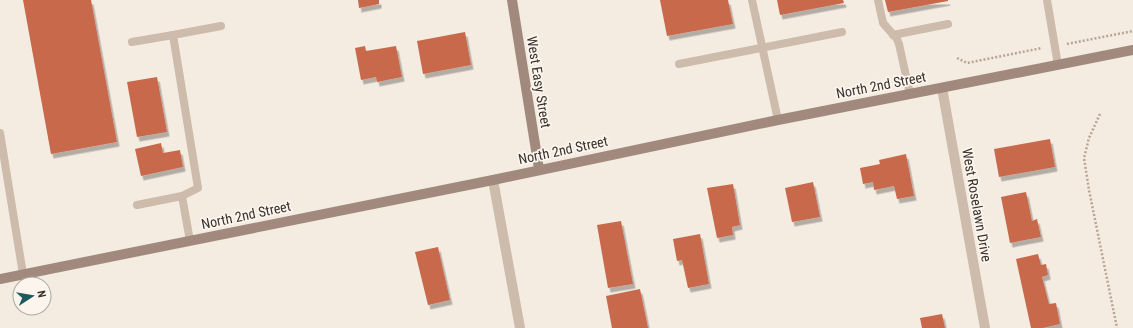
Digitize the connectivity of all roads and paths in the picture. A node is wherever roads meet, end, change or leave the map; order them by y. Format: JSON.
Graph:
{"nodes":[{"id":1,"x":512,"y":0,"type":"edge"},
{"id":2,"x":752,"y":0,"type":"edge"},
{"id":3,"x":878,"y":0,"type":"edge"},
{"id":4,"x":1047,"y":0,"type":"edge"},
{"id":5,"x":948,"y":24,"type":"dead end"},
{"id":6,"x":221,"y":26,"type":"dead end"},
{"id":7,"x":842,"y":32,"type":"dead end"},
{"id":8,"x":173,"y":35,"type":"junction"},
{"id":9,"x":893,"y":35,"type":"junction"},
{"id":10,"x":132,"y":42,"type":"dead end"},
{"id":11,"x":762,"y":47,"type":"junction"},
{"id":12,"x":1133,"y":50,"type":"edge"},
{"id":13,"x":679,"y":64,"type":"dead end"},
{"id":14,"x":1058,"y":65,"type":"junction"},
{"id":15,"x":942,"y":88,"type":"junction"},
{"id":16,"x":910,"y":94,"type":"junction"},
{"id":17,"x":1100,"y":114,"type":"dead end"},
{"id":18,"x":778,"y":120,"type":"junction"},
{"id":19,"x":0,"y":133,"type":"edge"},
{"id":20,"x":540,"y":169,"type":"junction"},
{"id":21,"x":493,"y":180,"type":"junction"},
{"id":22,"x":182,"y":196,"type":"junction"},
{"id":23,"x":137,"y":206,"type":"dead end"},
{"id":24,"x":190,"y":241,"type":"junction"},
{"id":25,"x":23,"y":274,"type":"junction"},
{"id":26,"x":0,"y":278,"type":"edge"},
{"id":27,"x":520,"y":328,"type":"edge"},
{"id":28,"x":985,"y":328,"type":"edge"},
{"id":29,"x":1117,"y":328,"type":"edge"}],
"edges":[{"from":1,"to":20,"type":"main road","name":"West Easy Street"},
{"from":2,"to":11,"type":"lane"},
{"from":3,"to":9,"type":"lane"},
{"from":4,"to":14,"type":"lane"},
{"from":5,"to":9,"type":"lane"},
{"from":6,"to":8,"type":"lane"},
{"from":7,"to":11,"type":"lane"},
{"from":8,"to":10,"type":"lane"},
{"from":8,"to":22,"type":"lane"},
{"from":9,"to":16,"type":"lane"},
{"from":11,"to":13,"type":"lane"},
{"from":11,"to":18,"type":"lane"},
{"from":12,"to":14,"type":"main road","name":"North 2nd Street"},
{"from":14,"to":15,"type":"main road","name":"North 2nd Street"},
{"from":15,"to":16,"type":"main road","name":"North 2nd Street"},
{"from":15,"to":28,"type":"street","name":"West Roselawn Drive"},
{"from":16,"to":18,"type":"main road","name":"North 2nd Street"},
{"from":17,"to":29,"type":"path"},
{"from":18,"to":20,"type":"main road","name":"North 2nd Street"},
{"from":19,"to":25,"type":"lane"},
{"from":20,"to":21,"type":"main road","name":"North 2nd Street"},
{"from":21,"to":24,"type":"main road","name":"North 2nd Street"},
{"from":21,"to":27,"type":"street"},
{"from":22,"to":23,"type":"lane"},
{"from":22,"to":24,"type":"lane"},
{"from":24,"to":25,"type":"main road","name":"North 2nd Street"},
{"from":25,"to":26,"type":"main road","name":"North 2nd Street"}]}
